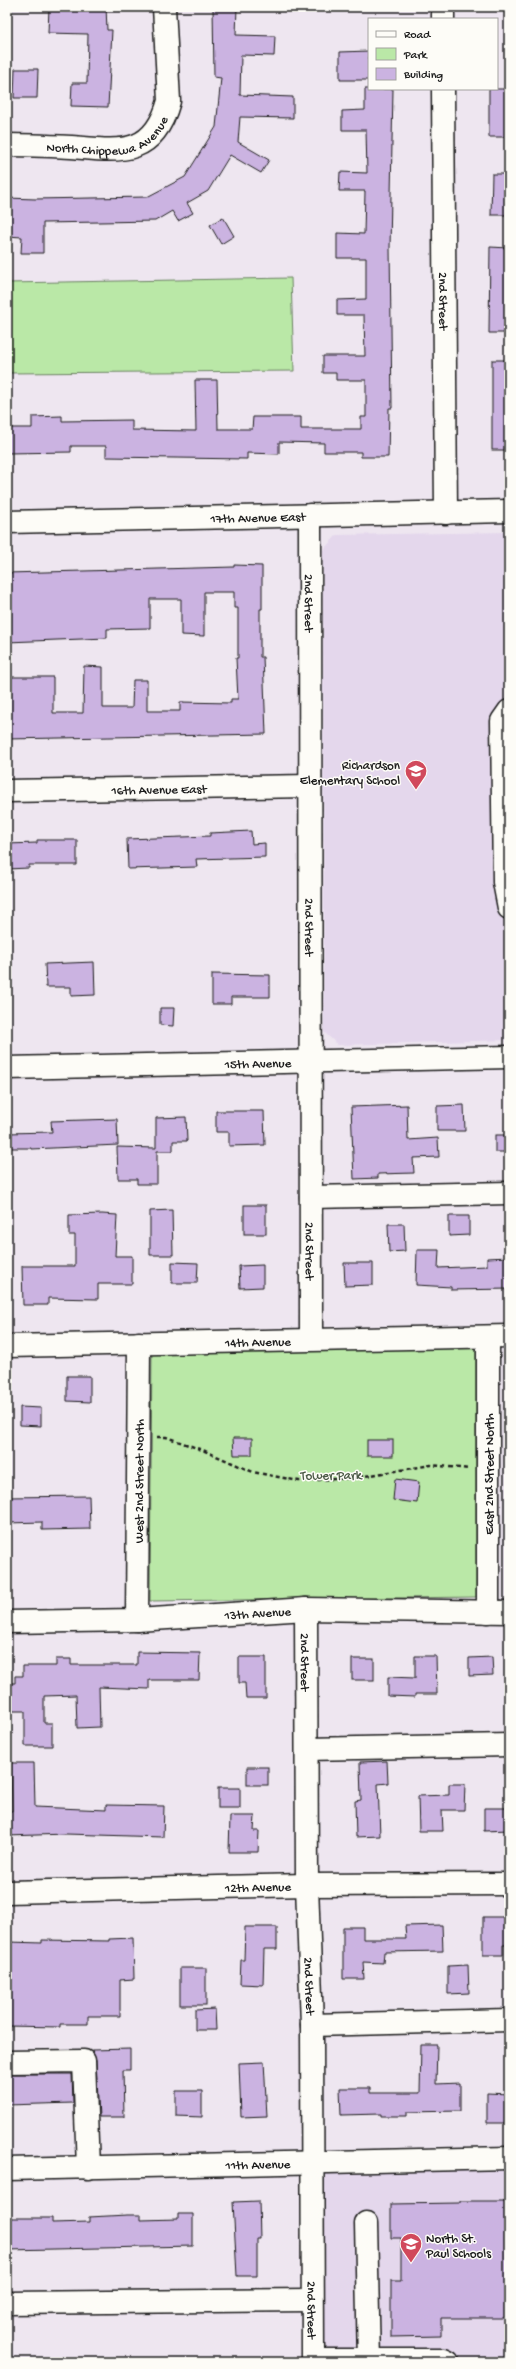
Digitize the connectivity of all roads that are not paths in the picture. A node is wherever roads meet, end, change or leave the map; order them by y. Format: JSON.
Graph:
{"nodes":[{"id":1,"x":164,"y":7,"type":"edge"},
{"id":2,"x":443,"y":7,"type":"edge"},
{"id":3,"x":443,"y":18,"type":"edge"},
{"id":4,"x":443,"y":90,"type":"edge"},
{"id":5,"x":7,"y":145,"type":"edge"},
{"id":6,"x":509,"y":511,"type":"edge"},
{"id":7,"x":446,"y":513,"type":"junction"},
{"id":8,"x":310,"y":515,"type":"junction"},
{"id":9,"x":7,"y":522,"type":"edge"},
{"id":10,"x":509,"y":711,"type":"edge"},
{"id":11,"x":310,"y":786,"type":"junction"},
{"id":12,"x":7,"y":791,"type":"edge"},
{"id":13,"x":509,"y":908,"type":"edge"},
{"id":14,"x":509,"y":1057,"type":"edge"},
{"id":15,"x":310,"y":1062,"type":"junction"},
{"id":16,"x":7,"y":1068,"type":"edge"},
{"id":17,"x":509,"y":1193,"type":"edge"},
{"id":18,"x":311,"y":1197,"type":"junction"},
{"id":19,"x":509,"y":1336,"type":"edge"},
{"id":20,"x":488,"y":1337,"type":"junction"},
{"id":21,"x":311,"y":1338,"type":"junction"},
{"id":22,"x":139,"y":1343,"type":"junction"},
{"id":23,"x":7,"y":1346,"type":"edge"},
{"id":24,"x":306,"y":1609,"type":"junction"},
{"id":25,"x":499,"y":1612,"type":"edge"},
{"id":26,"x":137,"y":1620,"type":"junction"},
{"id":27,"x":7,"y":1622,"type":"edge"},
{"id":28,"x":509,"y":1744,"type":"edge"},
{"id":29,"x":306,"y":1748,"type":"junction"},
{"id":30,"x":509,"y":1884,"type":"edge"},
{"id":31,"x":307,"y":1885,"type":"junction"},
{"id":32,"x":7,"y":1892,"type":"edge"},
{"id":33,"x":509,"y":2020,"type":"edge"},
{"id":34,"x":312,"y":2025,"type":"junction"},
{"id":35,"x":7,"y":2062,"type":"edge"},
{"id":36,"x":509,"y":2158,"type":"edge"},
{"id":37,"x":312,"y":2163,"type":"junction"},
{"id":38,"x":88,"y":2168,"type":"junction"},
{"id":39,"x":7,"y":2169,"type":"edge"},
{"id":40,"x":366,"y":2223,"type":"dead end"},
{"id":41,"x":312,"y":2300,"type":"junction"},
{"id":42,"x":7,"y":2303,"type":"edge"},
{"id":43,"x":313,"y":2361,"type":"edge"},
{"id":44,"x":369,"y":2361,"type":"edge"},
{"id":45,"x":448,"y":2362,"type":"edge"}],
"edges":[{"from":1,"to":5,"type":"street","name":"North Chippewa Avenue"},
{"from":2,"to":3,"type":"street"},
{"from":4,"to":7,"type":"street","name":"2nd Street"},
{"from":6,"to":7,"type":"street","name":"17th Avenue East"},
{"from":7,"to":8,"type":"street","name":"17th Avenue East"},
{"from":8,"to":9,"type":"street","name":"17th Avenue East"},
{"from":8,"to":11,"type":"street","name":"2nd Street"},
{"from":10,"to":13,"type":"street"},
{"from":11,"to":12,"type":"street","name":"16th Avenue East"},
{"from":11,"to":15,"type":"street","name":"2nd Street"},
{"from":14,"to":15,"type":"street","name":"15th Avenue"},
{"from":15,"to":16,"type":"street","name":"15th Avenue"},
{"from":15,"to":18,"type":"street","name":"2nd Street"},
{"from":17,"to":18,"type":"street"},
{"from":18,"to":21,"type":"street","name":"2nd Street"},
{"from":19,"to":20,"type":"street","name":"14th Avenue"},
{"from":20,"to":21,"type":"street","name":"14th Avenue"},
{"from":20,"to":25,"type":"street","name":"East 2nd Street North"},
{"from":21,"to":22,"type":"street","name":"14th Avenue"},
{"from":22,"to":23,"type":"street","name":"14th Avenue"},
{"from":22,"to":26,"type":"street","name":"West 2nd Street North"},
{"from":24,"to":25,"type":"street","name":"13th Avenue"},
{"from":24,"to":26,"type":"street","name":"13th Avenue"},
{"from":24,"to":29,"type":"street","name":"2nd Street"},
{"from":26,"to":27,"type":"street","name":"13th Avenue"},
{"from":28,"to":29,"type":"street"},
{"from":29,"to":31,"type":"street","name":"2nd Street"},
{"from":30,"to":31,"type":"street","name":"12th Avenue"},
{"from":31,"to":32,"type":"street","name":"12th Avenue"},
{"from":31,"to":34,"type":"street","name":"2nd Street"},
{"from":33,"to":34,"type":"street"},
{"from":34,"to":37,"type":"street","name":"2nd Street"},
{"from":35,"to":38,"type":"street"},
{"from":36,"to":37,"type":"street","name":"11th Avenue"},
{"from":37,"to":38,"type":"street","name":"11th Avenue"},
{"from":37,"to":41,"type":"street","name":"2nd Street"},
{"from":38,"to":39,"type":"street","name":"11th Avenue"},
{"from":40,"to":44,"type":"street"},
{"from":41,"to":42,"type":"street"},
{"from":41,"to":43,"type":"street","name":"2nd Street"},
{"from":43,"to":44,"type":"street"},
{"from":44,"to":45,"type":"street"}]}
